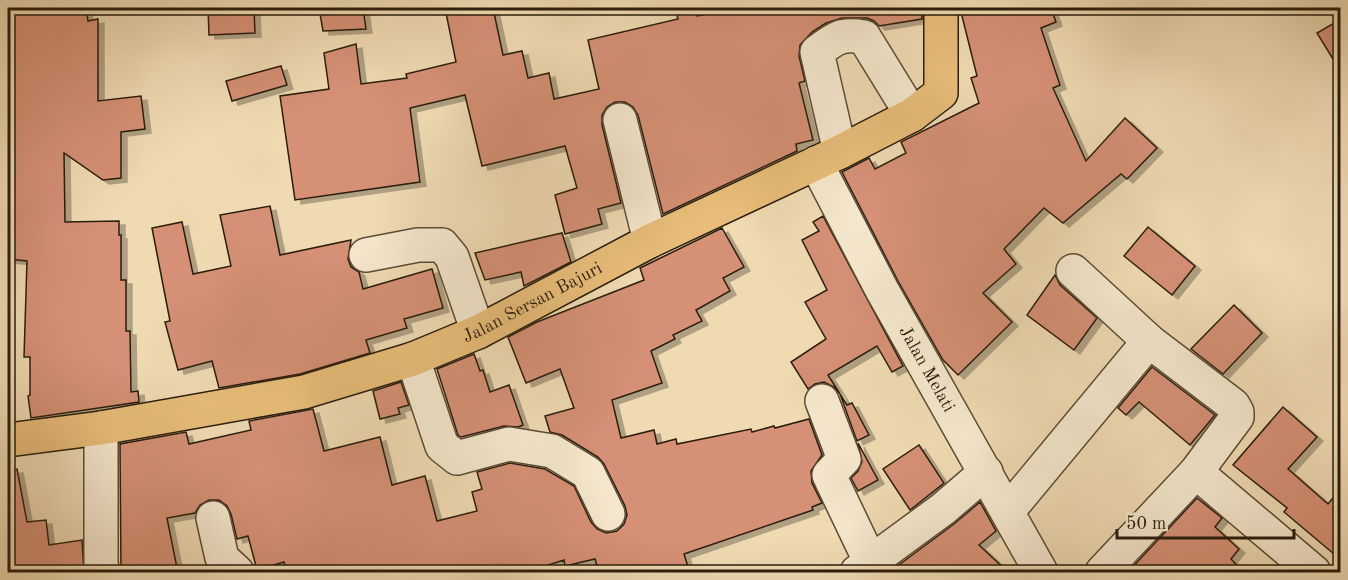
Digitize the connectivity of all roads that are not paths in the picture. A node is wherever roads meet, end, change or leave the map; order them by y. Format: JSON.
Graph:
{"nodes":[{"id":1,"x":941,"y":8,"type":"edge"},
{"id":2,"x":912,"y":115,"type":"junction"},
{"id":3,"x":620,"y":120,"type":"dead end"},
{"id":4,"x":828,"y":158,"type":"junction"},
{"id":5,"x":650,"y":241,"type":"junction"},
{"id":6,"x":366,"y":255,"type":"dead end"},
{"id":7,"x":1073,"y":271,"type":"dead end"},
{"id":8,"x":478,"y":332,"type":"junction"},
{"id":9,"x":1149,"y":341,"type":"junction"},
{"id":10,"x":413,"y":359,"type":"junction"},
{"id":11,"x":822,"y":400,"type":"dead end"},
{"id":12,"x":101,"y":428,"type":"junction"},
{"id":13,"x":8,"y":441,"type":"edge"},
{"id":14,"x":986,"y":472,"type":"junction"},
{"id":15,"x":1196,"y":472,"type":"junction"},
{"id":16,"x":1008,"y":511,"type":"junction"},
{"id":17,"x":608,"y":514,"type":"dead end"},
{"id":18,"x":213,"y":518,"type":"dead end"},
{"id":19,"x":864,"y":568,"type":"edge"},
{"id":20,"x":103,"y":573,"type":"edge"},
{"id":21,"x":237,"y":573,"type":"edge"},
{"id":22,"x":1041,"y":573,"type":"edge"},
{"id":23,"x":1102,"y":573,"type":"edge"},
{"id":24,"x":1314,"y":573,"type":"edge"}],
"edges":[{"from":1,"to":2,"type":"main road","name":"Jalan Sersan Bajuri"},
{"from":2,"to":4,"type":"main road","name":"Jalan Sersan Bajuri"},
{"from":2,"to":4,"type":"street","name":"Jalan Melati"},
{"from":3,"to":5,"type":"street"},
{"from":4,"to":5,"type":"main road","name":"Jalan Sersan Bajuri"},
{"from":4,"to":14,"type":"street","name":"Jalan Melati"},
{"from":5,"to":8,"type":"main road","name":"Jalan Sersan Bajuri"},
{"from":6,"to":8,"type":"street"},
{"from":7,"to":9,"type":"street"},
{"from":8,"to":10,"type":"main road","name":"Jalan Sersan Bajuri"},
{"from":9,"to":15,"type":"street"},
{"from":9,"to":16,"type":"street"},
{"from":10,"to":12,"type":"main road","name":"Jalan Sersan Bajuri"},
{"from":10,"to":17,"type":"street"},
{"from":11,"to":19,"type":"street"},
{"from":12,"to":13,"type":"main road","name":"Jalan Sersan Bajuri"},
{"from":12,"to":20,"type":"street"},
{"from":14,"to":16,"type":"street","name":"Jalan Melati"},
{"from":14,"to":19,"type":"street"},
{"from":15,"to":23,"type":"street"},
{"from":15,"to":24,"type":"street"},
{"from":16,"to":22,"type":"street","name":"Jalan Melati"},
{"from":18,"to":21,"type":"street"}]}
